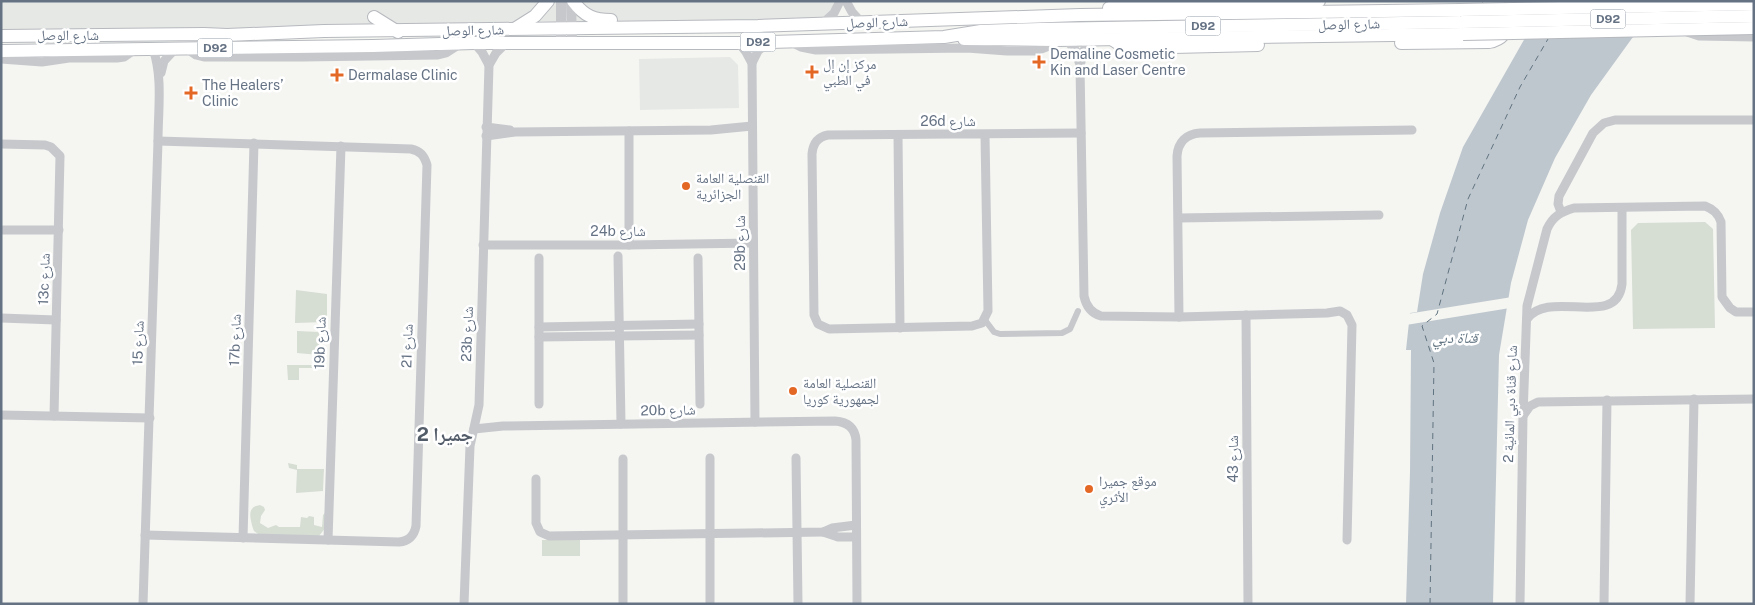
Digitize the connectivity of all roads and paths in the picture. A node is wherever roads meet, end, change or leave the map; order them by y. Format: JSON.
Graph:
{"nodes":[{"id":1,"x":548,"y":1,"type":"edge"},
{"id":2,"x":561,"y":1,"type":"edge"},
{"id":3,"x":572,"y":1,"type":"edge"},
{"id":4,"x":840,"y":1,"type":"edge"},
{"id":5,"x":846,"y":1,"type":"edge"},
{"id":6,"x":1319,"y":1,"type":"edge"},
{"id":7,"x":1489,"y":1,"type":"edge"},
{"id":8,"x":1682,"y":1,"type":"edge"},
{"id":9,"x":1257,"y":2,"type":"edge"},
{"id":10,"x":1281,"y":2,"type":"edge"},
{"id":11,"x":1754,"y":4,"type":"edge"},
{"id":12,"x":1080,"y":15,"type":"junction"},
{"id":13,"x":1754,"y":16,"type":"edge"},
{"id":14,"x":374,"y":17,"type":"dead end"},
{"id":15,"x":1462,"y":22,"type":"junction"},
{"id":16,"x":862,"y":23,"type":"junction"},
{"id":17,"x":821,"y":24,"type":"junction"},
{"id":18,"x":567,"y":28,"type":"junction"},
{"id":19,"x":637,"y":28,"type":"junction"},
{"id":20,"x":1754,"y":28,"type":"edge"},
{"id":21,"x":512,"y":30,"type":"junction"},
{"id":22,"x":398,"y":32,"type":"junction"},
{"id":23,"x":1,"y":36,"type":"edge"},
{"id":24,"x":227,"y":36,"type":"junction"},
{"id":25,"x":944,"y":37,"type":"junction"},
{"id":26,"x":1754,"y":37,"type":"edge"},
{"id":27,"x":1110,"y":38,"type":"junction"},
{"id":28,"x":1094,"y":39,"type":"junction"},
{"id":29,"x":1061,"y":40,"type":"junction"},
{"id":30,"x":789,"y":41,"type":"junction"},
{"id":31,"x":768,"y":42,"type":"junction"},
{"id":32,"x":474,"y":43,"type":"junction"},
{"id":33,"x":506,"y":43,"type":"junction"},
{"id":34,"x":571,"y":43,"type":"junction"},
{"id":35,"x":739,"y":43,"type":"junction"},
{"id":36,"x":181,"y":48,"type":"junction"},
{"id":37,"x":136,"y":49,"type":"junction"},
{"id":38,"x":153,"y":49,"type":"junction"},
{"id":39,"x":1,"y":50,"type":"edge"},
{"id":40,"x":1,"y":59,"type":"edge"},
{"id":41,"x":752,"y":63,"type":"junction"},
{"id":42,"x":489,"y":65,"type":"junction"},
{"id":43,"x":1080,"y":66,"type":"junction"},
{"id":44,"x":159,"y":83,"type":"junction"},
{"id":45,"x":1754,"y":120,"type":"edge"},
{"id":46,"x":752,"y":130,"type":"junction"},
{"id":47,"x":1412,"y":130,"type":"dead end"},
{"id":48,"x":629,"y":131,"type":"junction"},
{"id":49,"x":486,"y":132,"type":"junction"},
{"id":50,"x":1081,"y":133,"type":"junction"},
{"id":51,"x":898,"y":135,"type":"junction"},
{"id":52,"x":985,"y":135,"type":"junction"},
{"id":53,"x":158,"y":141,"type":"junction"},
{"id":54,"x":254,"y":143,"type":"junction"},
{"id":55,"x":1,"y":144,"type":"edge"},
{"id":56,"x":341,"y":146,"type":"junction"},
{"id":57,"x":1564,"y":189,"type":"junction"},
{"id":58,"x":1574,"y":208,"type":"junction"},
{"id":59,"x":1622,"y":208,"type":"junction"},
{"id":60,"x":1561,"y":212,"type":"junction"},
{"id":61,"x":1379,"y":215,"type":"dead end"},
{"id":62,"x":1179,"y":218,"type":"junction"},
{"id":63,"x":1,"y":230,"type":"edge"},
{"id":64,"x":59,"y":230,"type":"junction"},
{"id":65,"x":753,"y":243,"type":"junction"},
{"id":66,"x":483,"y":245,"type":"junction"},
{"id":67,"x":629,"y":245,"type":"junction"},
{"id":68,"x":618,"y":256,"type":"dead end"},
{"id":69,"x":539,"y":258,"type":"dead end"},
{"id":70,"x":698,"y":258,"type":"dead end"},
{"id":71,"x":1529,"y":295,"type":"junction"},
{"id":72,"x":1543,"y":307,"type":"junction"},
{"id":73,"x":1078,"y":311,"type":"dead end"},
{"id":74,"x":1754,"y":312,"type":"edge"},
{"id":75,"x":1246,"y":315,"type":"junction"},
{"id":76,"x":1179,"y":317,"type":"junction"},
{"id":77,"x":1,"y":318,"type":"edge"},
{"id":78,"x":1527,"y":319,"type":"junction"},
{"id":79,"x":56,"y":320,"type":"junction"},
{"id":80,"x":985,"y":320,"type":"junction"},
{"id":81,"x":698,"y":324,"type":"junction"},
{"id":82,"x":619,"y":326,"type":"junction"},
{"id":83,"x":539,"y":327,"type":"junction"},
{"id":84,"x":900,"y":328,"type":"junction"},
{"id":85,"x":699,"y":335,"type":"junction"},
{"id":86,"x":539,"y":337,"type":"junction"},
{"id":87,"x":619,"y":337,"type":"junction"},
{"id":88,"x":1523,"y":388,"type":"junction"},
{"id":89,"x":1694,"y":399,"type":"junction"},
{"id":90,"x":1754,"y":399,"type":"edge"},
{"id":91,"x":1607,"y":400,"type":"junction"},
{"id":92,"x":1538,"y":402,"type":"junction"},
{"id":93,"x":539,"y":404,"type":"dead end"},
{"id":94,"x":700,"y":404,"type":"dead end"},
{"id":95,"x":1,"y":414,"type":"edge"},
{"id":96,"x":54,"y":416,"type":"junction"},
{"id":97,"x":1522,"y":416,"type":"junction"},
{"id":98,"x":150,"y":418,"type":"junction"},
{"id":99,"x":756,"y":422,"type":"junction"},
{"id":100,"x":475,"y":424,"type":"junction"},
{"id":101,"x":621,"y":424,"type":"junction"},
{"id":102,"x":710,"y":458,"type":"dead end"},
{"id":103,"x":796,"y":458,"type":"dead end"},
{"id":104,"x":622,"y":459,"type":"dead end"},
{"id":105,"x":536,"y":478,"type":"dead end"},
{"id":106,"x":856,"y":525,"type":"junction"},
{"id":107,"x":823,"y":532,"type":"junction"},
{"id":108,"x":797,"y":533,"type":"junction"},
{"id":109,"x":622,"y":534,"type":"junction"},
{"id":110,"x":710,"y":534,"type":"junction"},
{"id":111,"x":145,"y":535,"type":"junction"},
{"id":112,"x":856,"y":536,"type":"junction"},
{"id":113,"x":243,"y":538,"type":"junction"},
{"id":114,"x":328,"y":540,"type":"junction"},
{"id":115,"x":1347,"y":540,"type":"dead end"},
{"id":116,"x":143,"y":604,"type":"edge"},
{"id":117,"x":464,"y":604,"type":"edge"},
{"id":118,"x":623,"y":604,"type":"edge"},
{"id":119,"x":710,"y":604,"type":"edge"},
{"id":120,"x":798,"y":604,"type":"edge"},
{"id":121,"x":857,"y":604,"type":"edge"},
{"id":122,"x":1248,"y":604,"type":"edge"},
{"id":123,"x":1520,"y":604,"type":"edge"},
{"id":124,"x":1604,"y":604,"type":"edge"},
{"id":125,"x":1690,"y":604,"type":"edge"}],
"edges":[{"from":1,"to":21,"type":"main road"},
{"from":2,"to":18,"type":"street"},
{"from":3,"to":18,"type":"street"},
{"from":3,"to":19,"type":"main road"},
{"from":4,"to":17,"type":"street"},
{"from":5,"to":16,"type":"street"},
{"from":6,"to":10,"type":"main road"},
{"from":7,"to":27,"type":"main road"},
{"from":8,"to":26,"type":"street"},
{"from":9,"to":10,"type":"main road"},
{"from":9,"to":12,"type":"main road"},
{"from":11,"to":15,"type":"main road","name":"شارع الوصل","number":"D92","bridge":true},
{"from":12,"to":15,"type":"main road","name":"شارع الوصل","number":"D92"},
{"from":12,"to":16,"type":"main road","name":"شارع الوصل","number":"D92"},
{"from":13,"to":15,"type":"main road","name":"شارع الوصل","number":"D92","bridge":true},
{"from":14,"to":22,"type":"main road"},
{"from":15,"to":20,"type":"main road","name":"شارع الوصل","number":"D92","bridge":true},
{"from":15,"to":25,"type":"main road","name":"شارع الوصل","number":"D92"},
{"from":15,"to":27,"type":"main road","name":"شارع الوصل","number":"D92"},
{"from":16,"to":17,"type":"main road","name":"شارع الوصل","number":"D92"},
{"from":17,"to":19,"type":"main road","name":"شارع الوصل","number":"D92"},
{"from":18,"to":19,"type":"main road","name":"شارع الوصل","number":"D92"},
{"from":18,"to":21,"type":"main road","name":"شارع الوصل","number":"D92"},
{"from":18,"to":34,"type":"street"},
{"from":19,"to":34,"type":"main road"},
{"from":21,"to":22,"type":"main road","name":"شارع الوصل","number":"D92"},
{"from":22,"to":24,"type":"main road","name":"شارع الوصل","number":"D92"},
{"from":23,"to":24,"type":"main road","name":"شارع الوصل","number":"D92"},
{"from":24,"to":38,"type":"main road"},
{"from":25,"to":29,"type":"main road","name":"شارع الوصل","number":"D92"},
{"from":25,"to":30,"type":"main road","name":"شارع الوصل","number":"D92"},
{"from":27,"to":28,"type":"main road","name":"شارع الوصل","number":"D92"},
{"from":28,"to":29,"type":"main road","name":"شارع الوصل","number":"D92"},
{"from":28,"to":43,"type":"street"},
{"from":29,"to":30,"type":"street","name":"شارع الوصل"},
{"from":29,"to":43,"type":"street"},
{"from":30,"to":31,"type":"main road","name":"شارع الوصل","number":"D92"},
{"from":31,"to":35,"type":"main road","name":"شارع الوصل","number":"D92"},
{"from":31,"to":41,"type":"street"},
{"from":32,"to":33,"type":"main road","name":"شارع الوصل","number":"D92"},
{"from":32,"to":36,"type":"main road","name":"شارع الوصل","number":"D92"},
{"from":32,"to":42,"type":"street"},
{"from":33,"to":34,"type":"main road","name":"شارع الوصل","number":"D92"},
{"from":33,"to":42,"type":"street"},
{"from":34,"to":35,"type":"main road","name":"شارع الوصل","number":"D92"},
{"from":35,"to":41,"type":"street"},
{"from":36,"to":38,"type":"main road","name":"شارع الوصل","number":"D92"},
{"from":36,"to":44,"type":"street","name":"شارع 15"},
{"from":37,"to":38,"type":"main road","name":"شارع الوصل","number":"D92"},
{"from":37,"to":39,"type":"main road","name":"شارع الوصل","number":"D92"},
{"from":37,"to":40,"type":"street","name":"شارع الوصل"},
{"from":38,"to":44,"type":"street","name":"شارع 15"},
{"from":41,"to":46,"type":"street","name":"29b شارع"},
{"from":42,"to":49,"type":"street","name":"23b شارع"},
{"from":43,"to":50,"type":"street"},
{"from":44,"to":53,"type":"street","name":"شارع 15"},
{"from":45,"to":57,"type":"street"},
{"from":46,"to":48,"type":"street"},
{"from":46,"to":65,"type":"street","name":"29b شارع"},
{"from":47,"to":62,"type":"street"},
{"from":48,"to":49,"type":"street"},
{"from":48,"to":67,"type":"street"},
{"from":49,"to":66,"type":"street","name":"23b شارع"},
{"from":50,"to":52,"type":"street","name":"26d شارع"},
{"from":50,"to":76,"type":"street"},
{"from":51,"to":52,"type":"street","name":"26d شارع"},
{"from":51,"to":84,"type":"street"},
{"from":51,"to":84,"type":"street","name":"26d شارع"},
{"from":52,"to":80,"type":"street"},
{"from":53,"to":54,"type":"street"},
{"from":53,"to":98,"type":"street","name":"شارع 15"},
{"from":54,"to":56,"type":"street"},
{"from":54,"to":113,"type":"street","name":"17b شارع"},
{"from":55,"to":64,"type":"street","name":"13c شارع"},
{"from":56,"to":114,"type":"street","name":"19b شارع"},
{"from":56,"to":114,"type":"street","name":"شارع 21"},
{"from":57,"to":58,"type":"street"},
{"from":57,"to":60,"type":"street"},
{"from":58,"to":59,"type":"street"},
{"from":58,"to":60,"type":"street"},
{"from":59,"to":72,"type":"street"},
{"from":59,"to":74,"type":"street"},
{"from":60,"to":71,"type":"street","name":"شارع قناة دبي المائية 2"},
{"from":61,"to":62,"type":"street"},
{"from":62,"to":76,"type":"street"},
{"from":63,"to":64,"type":"street"},
{"from":64,"to":79,"type":"street","name":"13c شارع"},
{"from":65,"to":67,"type":"street","name":"24b شارع"},
{"from":65,"to":99,"type":"street","name":"29b شارع"},
{"from":66,"to":67,"type":"street","name":"24b شارع"},
{"from":66,"to":100,"type":"street","name":"23b شارع"},
{"from":68,"to":82,"type":"street"},
{"from":69,"to":83,"type":"street"},
{"from":70,"to":81,"type":"street"},
{"from":71,"to":72,"type":"street"},
{"from":71,"to":78,"type":"street","name":"شارع قناة دبي المائية 2"},
{"from":72,"to":78,"type":"street"},
{"from":73,"to":80,"type":"street"},
{"from":75,"to":76,"type":"street"},
{"from":75,"to":115,"type":"street"},
{"from":75,"to":122,"type":"street","name":"شارع 43"},
{"from":77,"to":79,"type":"street"},
{"from":78,"to":88,"type":"street","name":"شارع قناة دبي المائية 2"},
{"from":79,"to":96,"type":"street","name":"13c شارع"},
{"from":80,"to":84,"type":"street"},
{"from":81,"to":82,"type":"street"},
{"from":81,"to":85,"type":"street"},
{"from":82,"to":83,"type":"street"},
{"from":82,"to":87,"type":"street"},
{"from":83,"to":86,"type":"street"},
{"from":85,"to":87,"type":"street"},
{"from":85,"to":94,"type":"street"},
{"from":86,"to":87,"type":"street"},
{"from":86,"to":93,"type":"street"},
{"from":87,"to":101,"type":"street"},
{"from":88,"to":92,"type":"street"},
{"from":88,"to":97,"type":"street","name":"شارع قناة دبي المائية 2"},
{"from":89,"to":90,"type":"street"},
{"from":89,"to":91,"type":"street"},
{"from":89,"to":125,"type":"street"},
{"from":91,"to":92,"type":"street"},
{"from":91,"to":124,"type":"street"},
{"from":92,"to":97,"type":"street"},
{"from":95,"to":96,"type":"street"},
{"from":96,"to":98,"type":"street"},
{"from":97,"to":123,"type":"street","name":"شارع قناة دبي المائية 2"},
{"from":98,"to":111,"type":"street","name":"شارع 15"},
{"from":99,"to":101,"type":"street","name":"20b شارع"},
{"from":99,"to":106,"type":"street","name":"20b شارع"},
{"from":100,"to":101,"type":"street","name":"20b شارع"},
{"from":100,"to":117,"type":"street","name":"23b شارع"},
{"from":102,"to":110,"type":"street"},
{"from":103,"to":108,"type":"street"},
{"from":104,"to":109,"type":"street"},
{"from":105,"to":109,"type":"street"},
{"from":106,"to":107,"type":"street"},
{"from":106,"to":112,"type":"street"},
{"from":107,"to":108,"type":"street"},
{"from":107,"to":112,"type":"street"},
{"from":108,"to":110,"type":"street"},
{"from":108,"to":120,"type":"street"},
{"from":109,"to":110,"type":"street"},
{"from":109,"to":118,"type":"street"},
{"from":110,"to":119,"type":"street"},
{"from":111,"to":113,"type":"street"},
{"from":111,"to":116,"type":"street","name":"شارع 15"},
{"from":112,"to":121,"type":"street"},
{"from":113,"to":114,"type":"street"}]}
